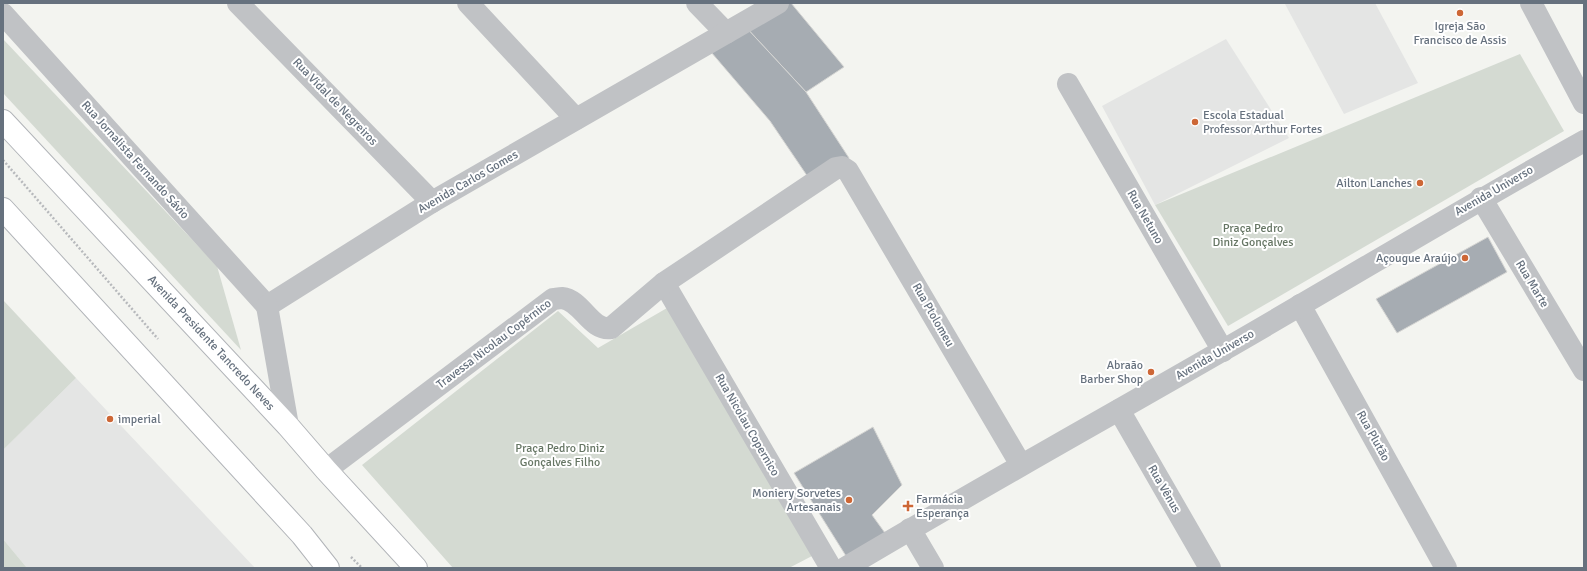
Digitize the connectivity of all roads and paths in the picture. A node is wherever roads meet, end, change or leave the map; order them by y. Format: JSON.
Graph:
{"nodes":[{"id":1,"x":238,"y":3,"type":"edge"},
{"id":2,"x":468,"y":3,"type":"edge"},
{"id":3,"x":698,"y":3,"type":"edge"},
{"id":4,"x":778,"y":3,"type":"edge"},
{"id":5,"x":1531,"y":3,"type":"edge"},
{"id":6,"x":3,"y":14,"type":"edge"},
{"id":7,"x":726,"y":33,"type":"junction"},
{"id":8,"x":1068,"y":84,"type":"dead end"},
{"id":9,"x":1584,"y":103,"type":"edge"},
{"id":10,"x":576,"y":119,"type":"junction"},
{"id":11,"x":3,"y":120,"type":"edge"},
{"id":12,"x":3,"y":130,"type":"edge"},
{"id":13,"x":1584,"y":141,"type":"edge"},
{"id":14,"x":31,"y":150,"type":"junction"},
{"id":15,"x":842,"y":167,"type":"joint"},
{"id":16,"x":1481,"y":198,"type":"junction"},
{"id":17,"x":432,"y":202,"type":"junction"},
{"id":18,"x":3,"y":209,"type":"edge"},
{"id":19,"x":664,"y":283,"type":"junction"},
{"id":20,"x":1300,"y":305,"type":"junction"},
{"id":21,"x":266,"y":306,"type":"junction"},
{"id":22,"x":1223,"y":351,"type":"junction"},
{"id":23,"x":1584,"y":370,"type":"edge"},
{"id":24,"x":1119,"y":410,"type":"junction"},
{"id":25,"x":288,"y":426,"type":"junction"},
{"id":26,"x":1021,"y":465,"type":"junction"},
{"id":27,"x":326,"y":470,"type":"junction"},
{"id":28,"x":910,"y":529,"type":"junction"},
{"id":29,"x":328,"y":568,"type":"edge"},
{"id":30,"x":416,"y":568,"type":"edge"},
{"id":31,"x":831,"y":568,"type":"edge"},
{"id":32,"x":845,"y":568,"type":"edge"},
{"id":33,"x":933,"y":568,"type":"edge"},
{"id":34,"x":1210,"y":568,"type":"edge"},
{"id":35,"x":1446,"y":568,"type":"edge"}],
"edges":[{"from":1,"to":17,"type":"street","name":"Rua Vidal de Negreiros"},
{"from":2,"to":10,"type":"street"},
{"from":3,"to":7,"type":"street"},
{"from":4,"to":7,"type":"street","name":"Avenida Carlos Gomes"},
{"from":5,"to":9,"type":"street"},
{"from":6,"to":21,"type":"street","name":"Rua Jornalista Fernando Sávio"},
{"from":7,"to":10,"type":"street","name":"Avenida Carlos Gomes"},
{"from":8,"to":22,"type":"street","name":"Rua Netuno"},
{"from":10,"to":17,"type":"street","name":"Avenida Carlos Gomes"},
{"from":11,"to":14,"type":"main road","name":"Avenida Presidente Tancredo Neves"},
{"from":12,"to":14,"type":"main road"},
{"from":13,"to":16,"type":"street","name":"Avenida Universo"},
{"from":14,"to":25,"type":"main road","name":"Avenida Presidente Tancredo Neves"},
{"from":15,"to":19,"type":"street","name":"Travessa Nicolau Copérnico"},
{"from":15,"to":26,"type":"street","name":"Rua Ptolomeu"},
{"from":16,"to":20,"type":"street","name":"Avenida Universo"},
{"from":16,"to":23,"type":"street","name":"Rua Marte"},
{"from":17,"to":21,"type":"street","name":"Avenida Carlos Gomes"},
{"from":18,"to":29,"type":"main road"},
{"from":19,"to":27,"type":"street","name":"Travessa Nicolau Copérnico"},
{"from":19,"to":31,"type":"street","name":"Rua Nicolau Copernico"},
{"from":20,"to":22,"type":"street","name":"Avenida Universo"},
{"from":20,"to":35,"type":"street","name":"Rua Plutão"},
{"from":21,"to":25,"type":"street"},
{"from":22,"to":24,"type":"street","name":"Avenida Universo"},
{"from":24,"to":26,"type":"street","name":"Avenida Universo"},
{"from":24,"to":34,"type":"street","name":"Rua Vênus"},
{"from":25,"to":27,"type":"main road","name":"Avenida Presidente Tancredo Neves"},
{"from":26,"to":28,"type":"street","name":"Avenida Universo"},
{"from":27,"to":30,"type":"main road","name":"Avenida Presidente Tancredo Neves"},
{"from":28,"to":32,"type":"street","name":"Avenida Universo"},
{"from":28,"to":33,"type":"street"}]}
